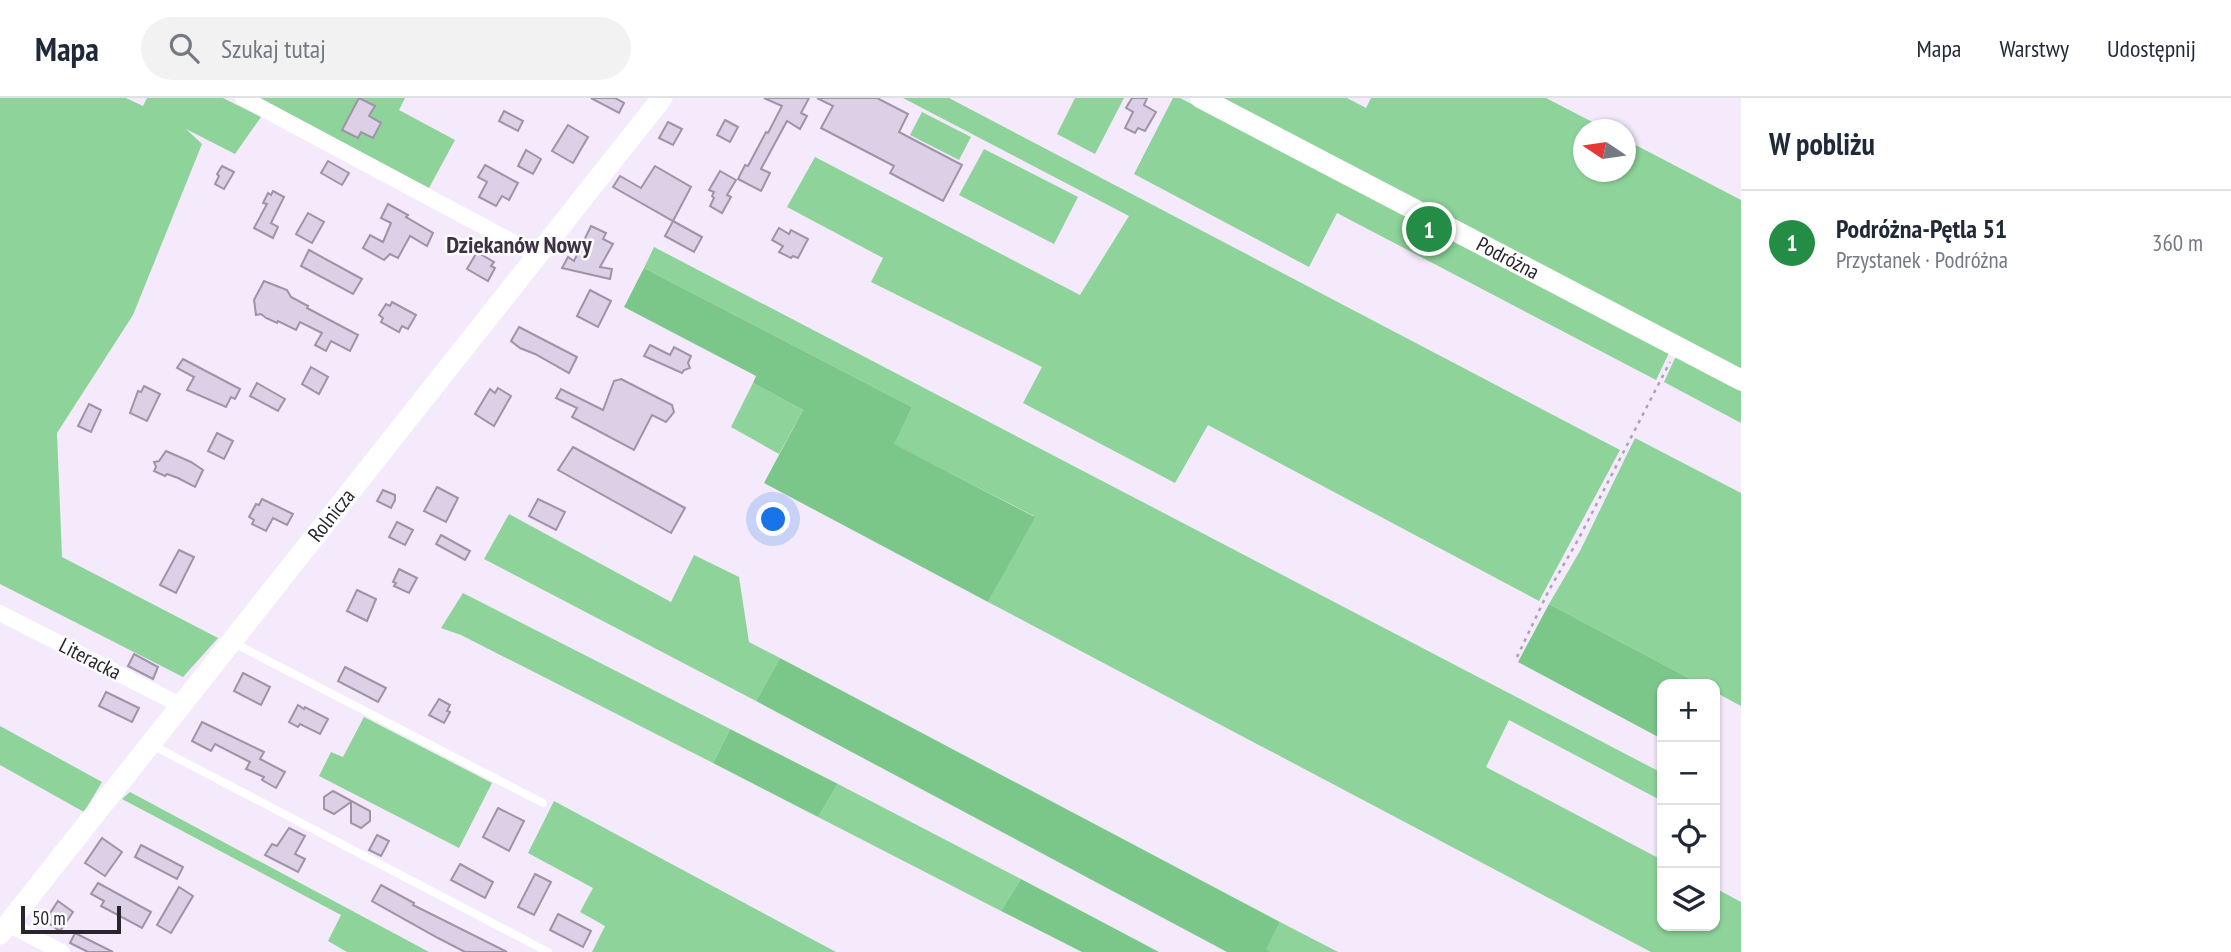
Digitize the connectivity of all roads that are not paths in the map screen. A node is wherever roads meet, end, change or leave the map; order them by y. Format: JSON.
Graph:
{"nodes":[{"id":1,"x":243,"y":98,"type":"edge"},
{"id":2,"x":662,"y":98,"type":"edge"},
{"id":3,"x":1201,"y":98,"type":"edge"},
{"id":4,"x":537,"y":255,"type":"junction"},
{"id":5,"x":1741,"y":380,"type":"edge"},
{"id":6,"x":0,"y":613,"type":"edge"},
{"id":7,"x":230,"y":642,"type":"junction"},
{"id":8,"x":180,"y":705,"type":"junction"},
{"id":9,"x":149,"y":744,"type":"junction"},
{"id":10,"x":543,"y":803,"type":"dead end"},
{"id":11,"x":4,"y":929,"type":"edge"},
{"id":12,"x":62,"y":952,"type":"edge"},
{"id":13,"x":548,"y":952,"type":"edge"}],
"edges":[{"from":1,"to":4,"type":"street"},
{"from":2,"to":4,"type":"street","name":"Rolnicza"},
{"from":3,"to":5,"type":"street","name":"Podróżna"},
{"from":4,"to":7,"type":"street","name":"Rolnicza"},
{"from":6,"to":8,"type":"street","name":"Literacka"},
{"from":7,"to":8,"type":"street","name":"Rolnicza"},
{"from":7,"to":10,"type":"lane"},
{"from":8,"to":9,"type":"street","name":"Rolnicza"},
{"from":9,"to":11,"type":"street","name":"Rolnicza"},
{"from":9,"to":13,"type":"lane"},
{"from":11,"to":12,"type":"street"}]}
